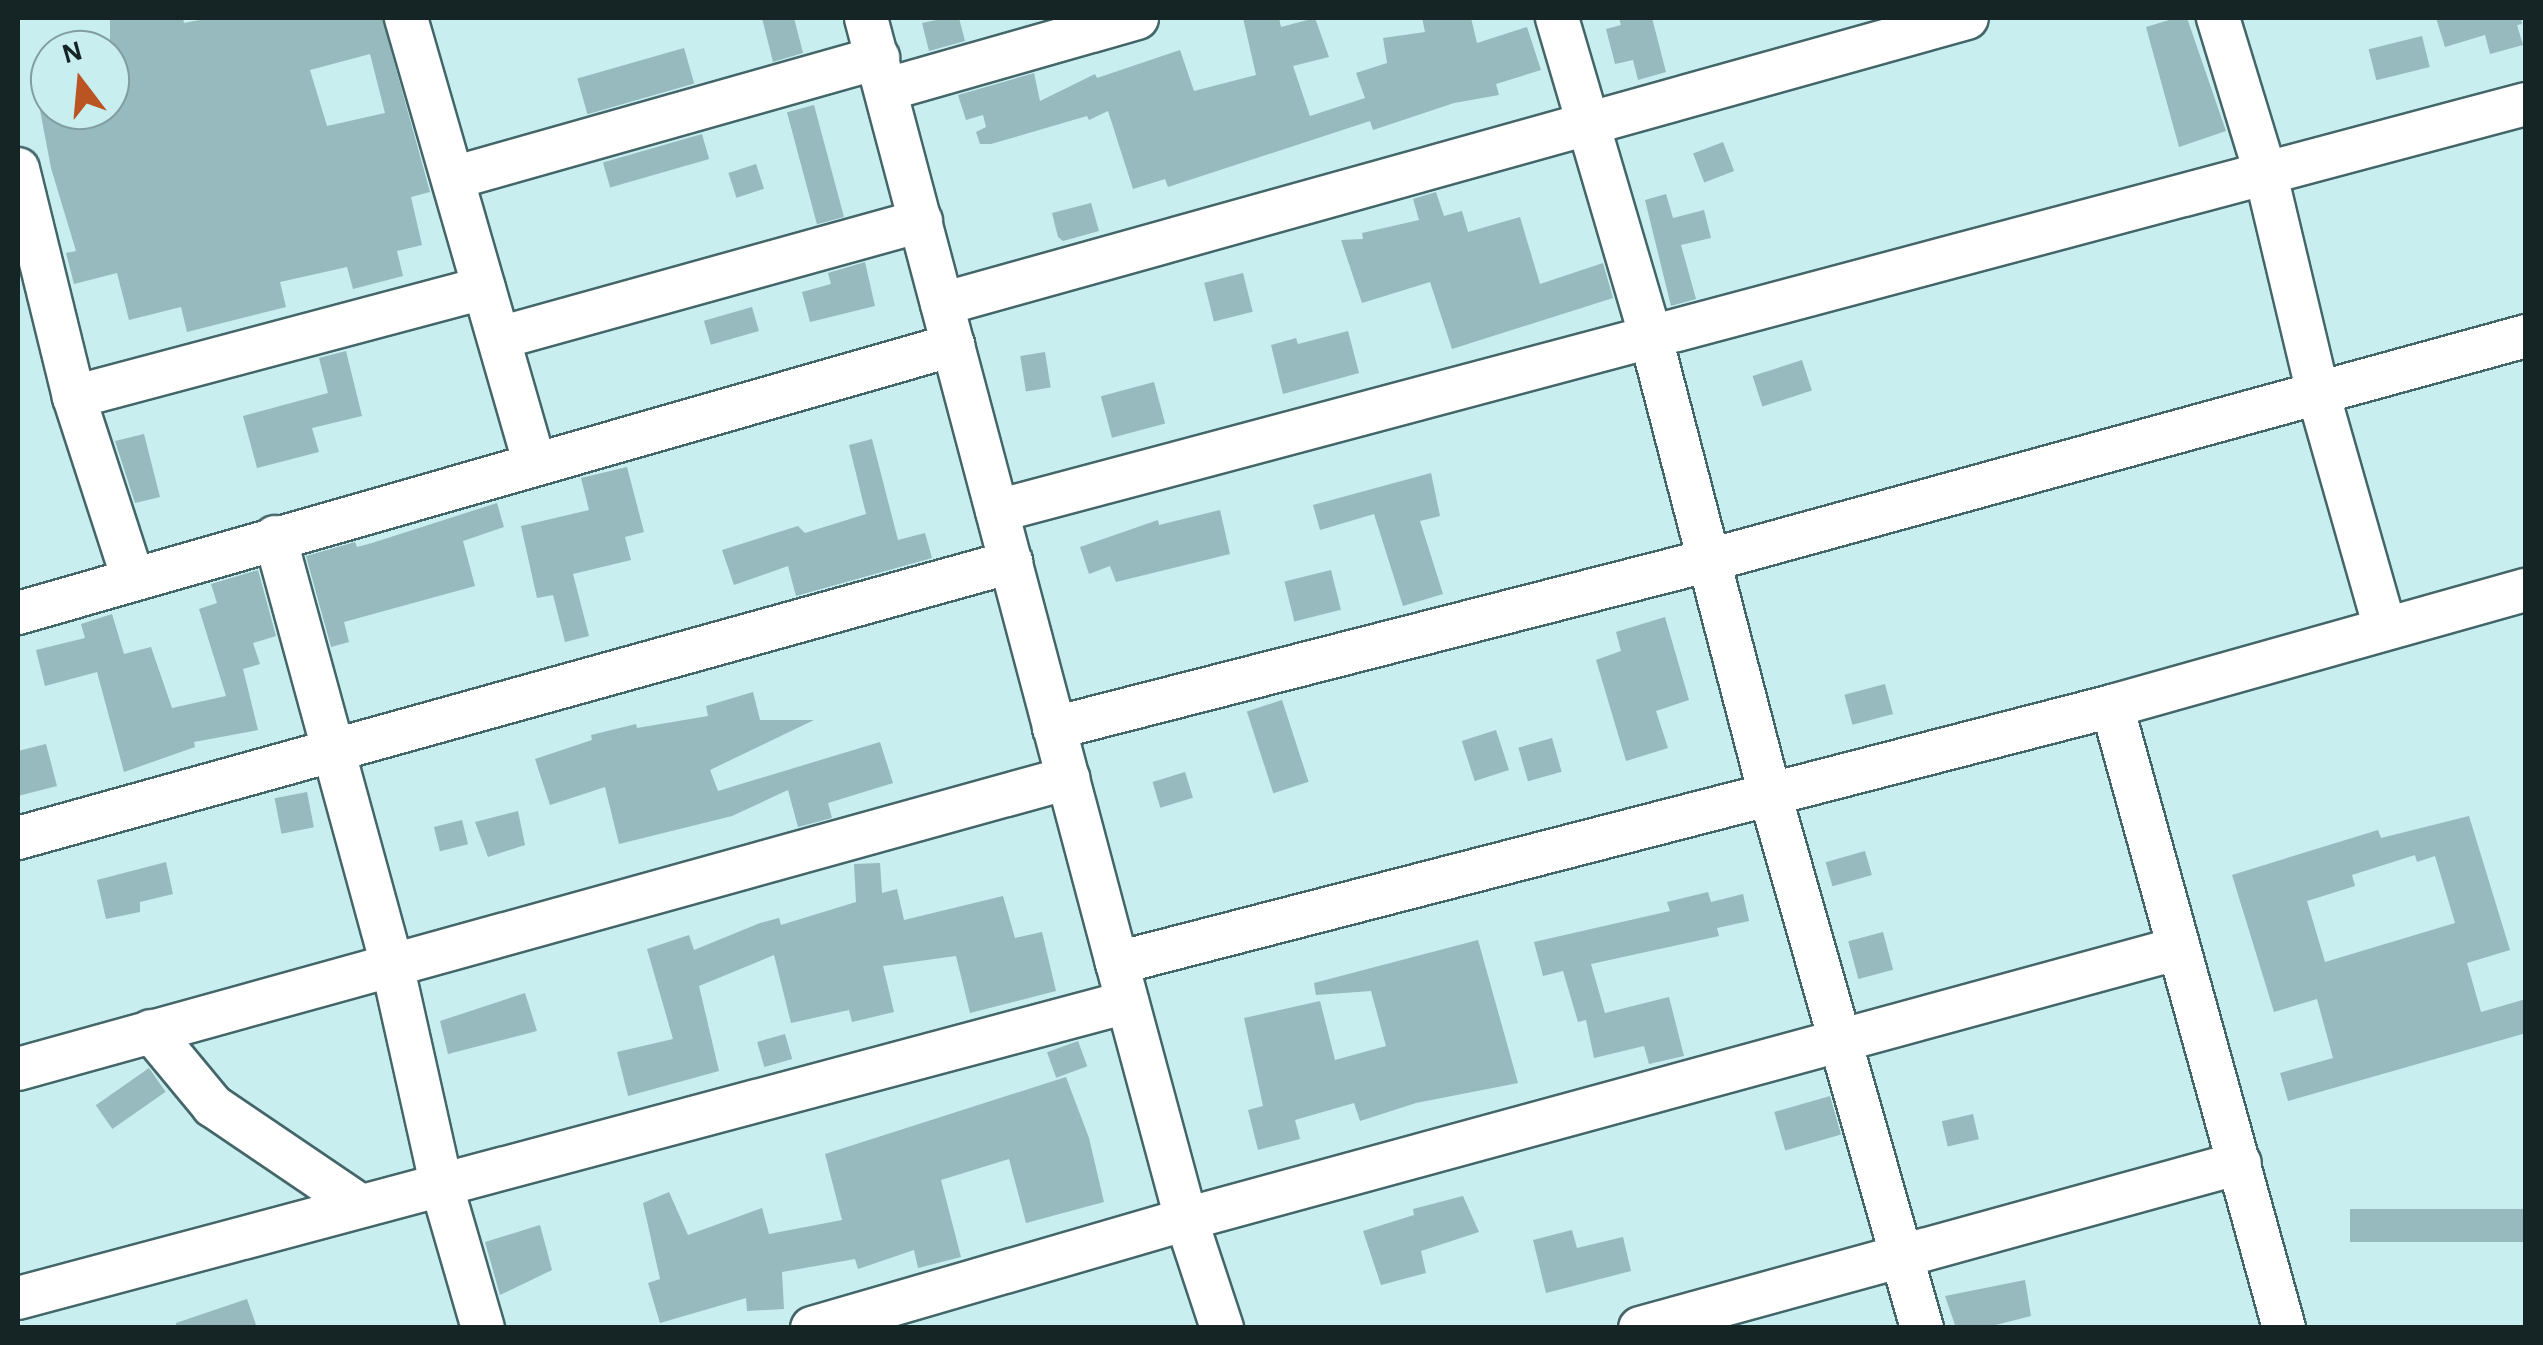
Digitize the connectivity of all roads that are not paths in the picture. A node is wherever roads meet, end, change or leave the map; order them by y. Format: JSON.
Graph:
{"nodes":[{"id":1,"x":410,"y":18,"type":"edge"},
{"id":2,"x":866,"y":18,"type":"edge"},
{"id":3,"x":1137,"y":18,"type":"edge"},
{"id":4,"x":1557,"y":18,"type":"edge"},
{"id":5,"x":1967,"y":18,"type":"edge"},
{"id":6,"x":2218,"y":18,"type":"edge"},
{"id":7,"x":883,"y":74,"type":"junction"},
{"id":8,"x":2526,"y":104,"type":"edge"},
{"id":9,"x":1588,"y":124,"type":"junction"},
{"id":10,"x":18,"y":169,"type":"edge"},
{"id":11,"x":2266,"y":175,"type":"junction"},
{"id":12,"x":453,"y":178,"type":"junction"},
{"id":13,"x":921,"y":221,"type":"junction"},
{"id":14,"x":484,"y":288,"type":"junction"},
{"id":15,"x":942,"y":304,"type":"junction"},
{"id":16,"x":2526,"y":336,"type":"edge"},
{"id":17,"x":499,"y":338,"type":"junction"},
{"id":18,"x":1651,"y":338,"type":"junction"},
{"id":19,"x":952,"y":345,"type":"junction"},
{"id":20,"x":2318,"y":393,"type":"junction"},
{"id":21,"x":74,"y":397,"type":"junction"},
{"id":22,"x":536,"y":464,"type":"junction"},
{"id":23,"x":997,"y":511,"type":"junction"},
{"id":24,"x":275,"y":537,"type":"junction"},
{"id":25,"x":1710,"y":560,"type":"junction"},
{"id":26,"x":1010,"y":562,"type":"junction"},
{"id":27,"x":133,"y":580,"type":"junction"},
{"id":28,"x":2526,"y":590,"type":"edge"},
{"id":29,"x":18,"y":613,"type":"edge"},
{"id":30,"x":2384,"y":628,"type":"junction"},
{"id":31,"x":2112,"y":706,"type":"junction"},
{"id":32,"x":1054,"y":728,"type":"junction"},
{"id":33,"x":332,"y":751,"type":"junction"},
{"id":34,"x":1068,"y":778,"type":"junction"},
{"id":35,"x":1770,"y":796,"type":"junction"},
{"id":36,"x":18,"y":838,"type":"edge"},
{"id":37,"x":2179,"y":948,"type":"junction"},
{"id":38,"x":392,"y":964,"type":"junction"},
{"id":39,"x":1122,"y":982,"type":"junction"},
{"id":40,"x":152,"y":1031,"type":"junction"},
{"id":41,"x":1839,"y":1043,"type":"junction"},
{"id":42,"x":18,"y":1068,"type":"edge"},
{"id":43,"x":2240,"y":1164,"type":"junction"},
{"id":44,"x":442,"y":1187,"type":"junction"},
{"id":45,"x":358,"y":1204,"type":"junction"},
{"id":46,"x":1186,"y":1219,"type":"junction"},
{"id":47,"x":1902,"y":1258,"type":"junction"},
{"id":48,"x":18,"y":1298,"type":"edge"},
{"id":49,"x":483,"y":1328,"type":"edge"},
{"id":50,"x":812,"y":1328,"type":"edge"},
{"id":51,"x":1222,"y":1328,"type":"edge"},
{"id":52,"x":1640,"y":1328,"type":"edge"},
{"id":53,"x":1922,"y":1328,"type":"edge"},
{"id":54,"x":2284,"y":1328,"type":"edge"}],
"edges":[{"from":1,"to":12,"type":"street"},
{"from":2,"to":7,"type":"street"},
{"from":3,"to":7,"type":"street"},
{"from":4,"to":9,"type":"street"},
{"from":5,"to":9,"type":"street"},
{"from":6,"to":11,"type":"street"},
{"from":7,"to":12,"type":"street"},
{"from":7,"to":13,"type":"street"},
{"from":8,"to":11,"type":"street"},
{"from":9,"to":15,"type":"street"},
{"from":9,"to":18,"type":"street"},
{"from":10,"to":21,"type":"street"},
{"from":11,"to":18,"type":"street"},
{"from":11,"to":20,"type":"street"},
{"from":12,"to":14,"type":"street"},
{"from":13,"to":15,"type":"street"},
{"from":13,"to":17,"type":"street"},
{"from":14,"to":17,"type":"street"},
{"from":14,"to":21,"type":"street"},
{"from":15,"to":19,"type":"street"},
{"from":16,"to":20,"type":"street"},
{"from":17,"to":22,"type":"street"},
{"from":18,"to":23,"type":"street"},
{"from":18,"to":25,"type":"street"},
{"from":19,"to":22,"type":"street"},
{"from":19,"to":23,"type":"street"},
{"from":20,"to":25,"type":"street"},
{"from":20,"to":30,"type":"street"},
{"from":21,"to":27,"type":"street"},
{"from":22,"to":24,"type":"street"},
{"from":23,"to":26,"type":"street"},
{"from":24,"to":27,"type":"street"},
{"from":24,"to":33,"type":"street"},
{"from":25,"to":32,"type":"street"},
{"from":25,"to":35,"type":"street"},
{"from":26,"to":32,"type":"street"},
{"from":26,"to":33,"type":"street"},
{"from":27,"to":29,"type":"street"},
{"from":28,"to":30,"type":"street"},
{"from":30,"to":31,"type":"street"},
{"from":31,"to":35,"type":"street"},
{"from":31,"to":37,"type":"street"},
{"from":32,"to":34,"type":"street"},
{"from":33,"to":36,"type":"street"},
{"from":33,"to":38,"type":"street"},
{"from":34,"to":38,"type":"street"},
{"from":34,"to":39,"type":"street"},
{"from":35,"to":39,"type":"street"},
{"from":35,"to":41,"type":"street"},
{"from":37,"to":41,"type":"street"},
{"from":37,"to":43,"type":"street"},
{"from":38,"to":40,"type":"street"},
{"from":38,"to":44,"type":"street"},
{"from":39,"to":44,"type":"street"},
{"from":39,"to":46,"type":"street"},
{"from":40,"to":42,"type":"street"},
{"from":40,"to":45,"type":"street"},
{"from":41,"to":46,"type":"street"},
{"from":41,"to":47,"type":"street"},
{"from":43,"to":47,"type":"street"},
{"from":43,"to":54,"type":"street"},
{"from":44,"to":45,"type":"street"},
{"from":44,"to":49,"type":"street"},
{"from":45,"to":48,"type":"street"},
{"from":46,"to":50,"type":"street"},
{"from":46,"to":51,"type":"street"},
{"from":47,"to":52,"type":"street"},
{"from":47,"to":53,"type":"street"}]}
